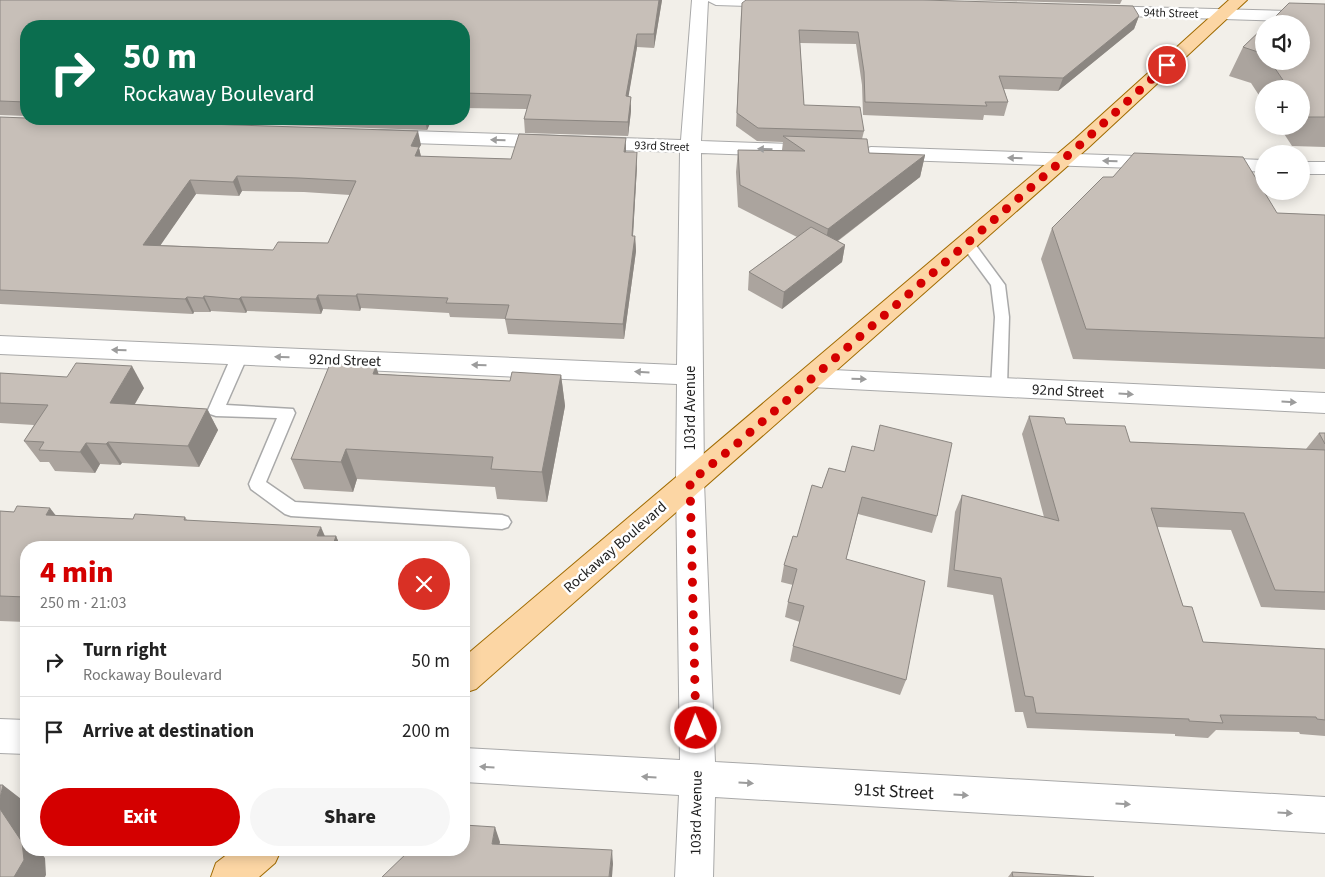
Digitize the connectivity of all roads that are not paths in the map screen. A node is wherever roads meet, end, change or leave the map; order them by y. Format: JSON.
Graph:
{"nodes":[{"id":1,"x":700,"y":0,"type":"edge"},
{"id":2,"x":716,"y":0,"type":"edge"},
{"id":3,"x":1239,"y":0,"type":"edge"},
{"id":4,"x":799,"y":2,"type":"edge"},
{"id":5,"x":1086,"y":10,"type":"edge"},
{"id":6,"x":1222,"y":14,"type":"junction"},
{"id":7,"x":1325,"y":17,"type":"edge"},
{"id":8,"x":365,"y":136,"type":"edge"},
{"id":9,"x":690,"y":147,"type":"junction"},
{"id":10,"x":1064,"y":159,"type":"junction"},
{"id":11,"x":1255,"y":166,"type":"edge"},
{"id":12,"x":1310,"y":168,"type":"edge"},
{"id":13,"x":1325,"y":168,"type":"edge"},
{"id":14,"x":967,"y":243,"type":"junction"},
{"id":15,"x":0,"y":345,"type":"edge"},
{"id":16,"x":240,"y":355,"type":"junction"},
{"id":17,"x":690,"y":374,"type":"junction"},
{"id":18,"x":811,"y":378,"type":"junction"},
{"id":19,"x":999,"y":387,"type":"junction"},
{"id":20,"x":1325,"y":403,"type":"edge"},
{"id":21,"x":690,"y":482,"type":"junction"},
{"id":22,"x":502,"y":522,"type":"dead end"},
{"id":23,"x":470,"y":673,"type":"edge"},
{"id":24,"x":0,"y":736,"type":"edge"},
{"id":25,"x":20,"y":737,"type":"edge"},
{"id":26,"x":470,"y":765,"type":"edge"},
{"id":27,"x":698,"y":780,"type":"junction"},
{"id":28,"x":1325,"y":815,"type":"edge"},
{"id":29,"x":255,"y":856,"type":"edge"},
{"id":30,"x":230,"y":877,"type":"edge"},
{"id":31,"x":694,"y":877,"type":"edge"}],
"edges":[{"from":1,"to":9,"type":"street","name":"103rd Avenue"},
{"from":2,"to":4,"type":"street"},
{"from":3,"to":6,"type":"main road","name":"Rockaway Boulevard"},
{"from":5,"to":6,"type":"street","name":"94th Street"},
{"from":6,"to":7,"type":"street","name":"94th Street"},
{"from":6,"to":10,"type":"main road","name":"Rockaway Boulevard"},
{"from":9,"to":8,"type":"street","name":"93rd Street","one_way":true},
{"from":10,"to":9,"type":"street","name":"93rd Street","one_way":true},
{"from":9,"to":17,"type":"street","name":"103rd Avenue"},
{"from":11,"to":10,"type":"street","name":"93rd Street","one_way":true},
{"from":10,"to":14,"type":"main road","name":"Rockaway Boulevard"},
{"from":12,"to":13,"type":"street"},
{"from":14,"to":18,"type":"main road","name":"Rockaway Boulevard"},
{"from":14,"to":19,"type":"lane"},
{"from":16,"to":15,"type":"street","name":"92nd Street","one_way":true},
{"from":17,"to":16,"type":"street","name":"92nd Street","one_way":true},
{"from":16,"to":22,"type":"lane"},
{"from":17,"to":21,"type":"street","name":"103rd Avenue"},
{"from":18,"to":19,"type":"street","name":"92nd Street","one_way":true},
{"from":18,"to":21,"type":"main road","name":"Rockaway Boulevard"},
{"from":19,"to":20,"type":"street","name":"92nd Street","one_way":true},
{"from":21,"to":23,"type":"main road","name":"Rockaway Boulevard"},
{"from":21,"to":27,"type":"street","name":"103rd Avenue"},
{"from":24,"to":25,"type":"street"},
{"from":27,"to":26,"type":"street","name":"91st Street","one_way":true},
{"from":27,"to":28,"type":"street","name":"91st Street","one_way":true},
{"from":27,"to":31,"type":"street","name":"103rd Avenue"},
{"from":29,"to":30,"type":"main road"}]}
